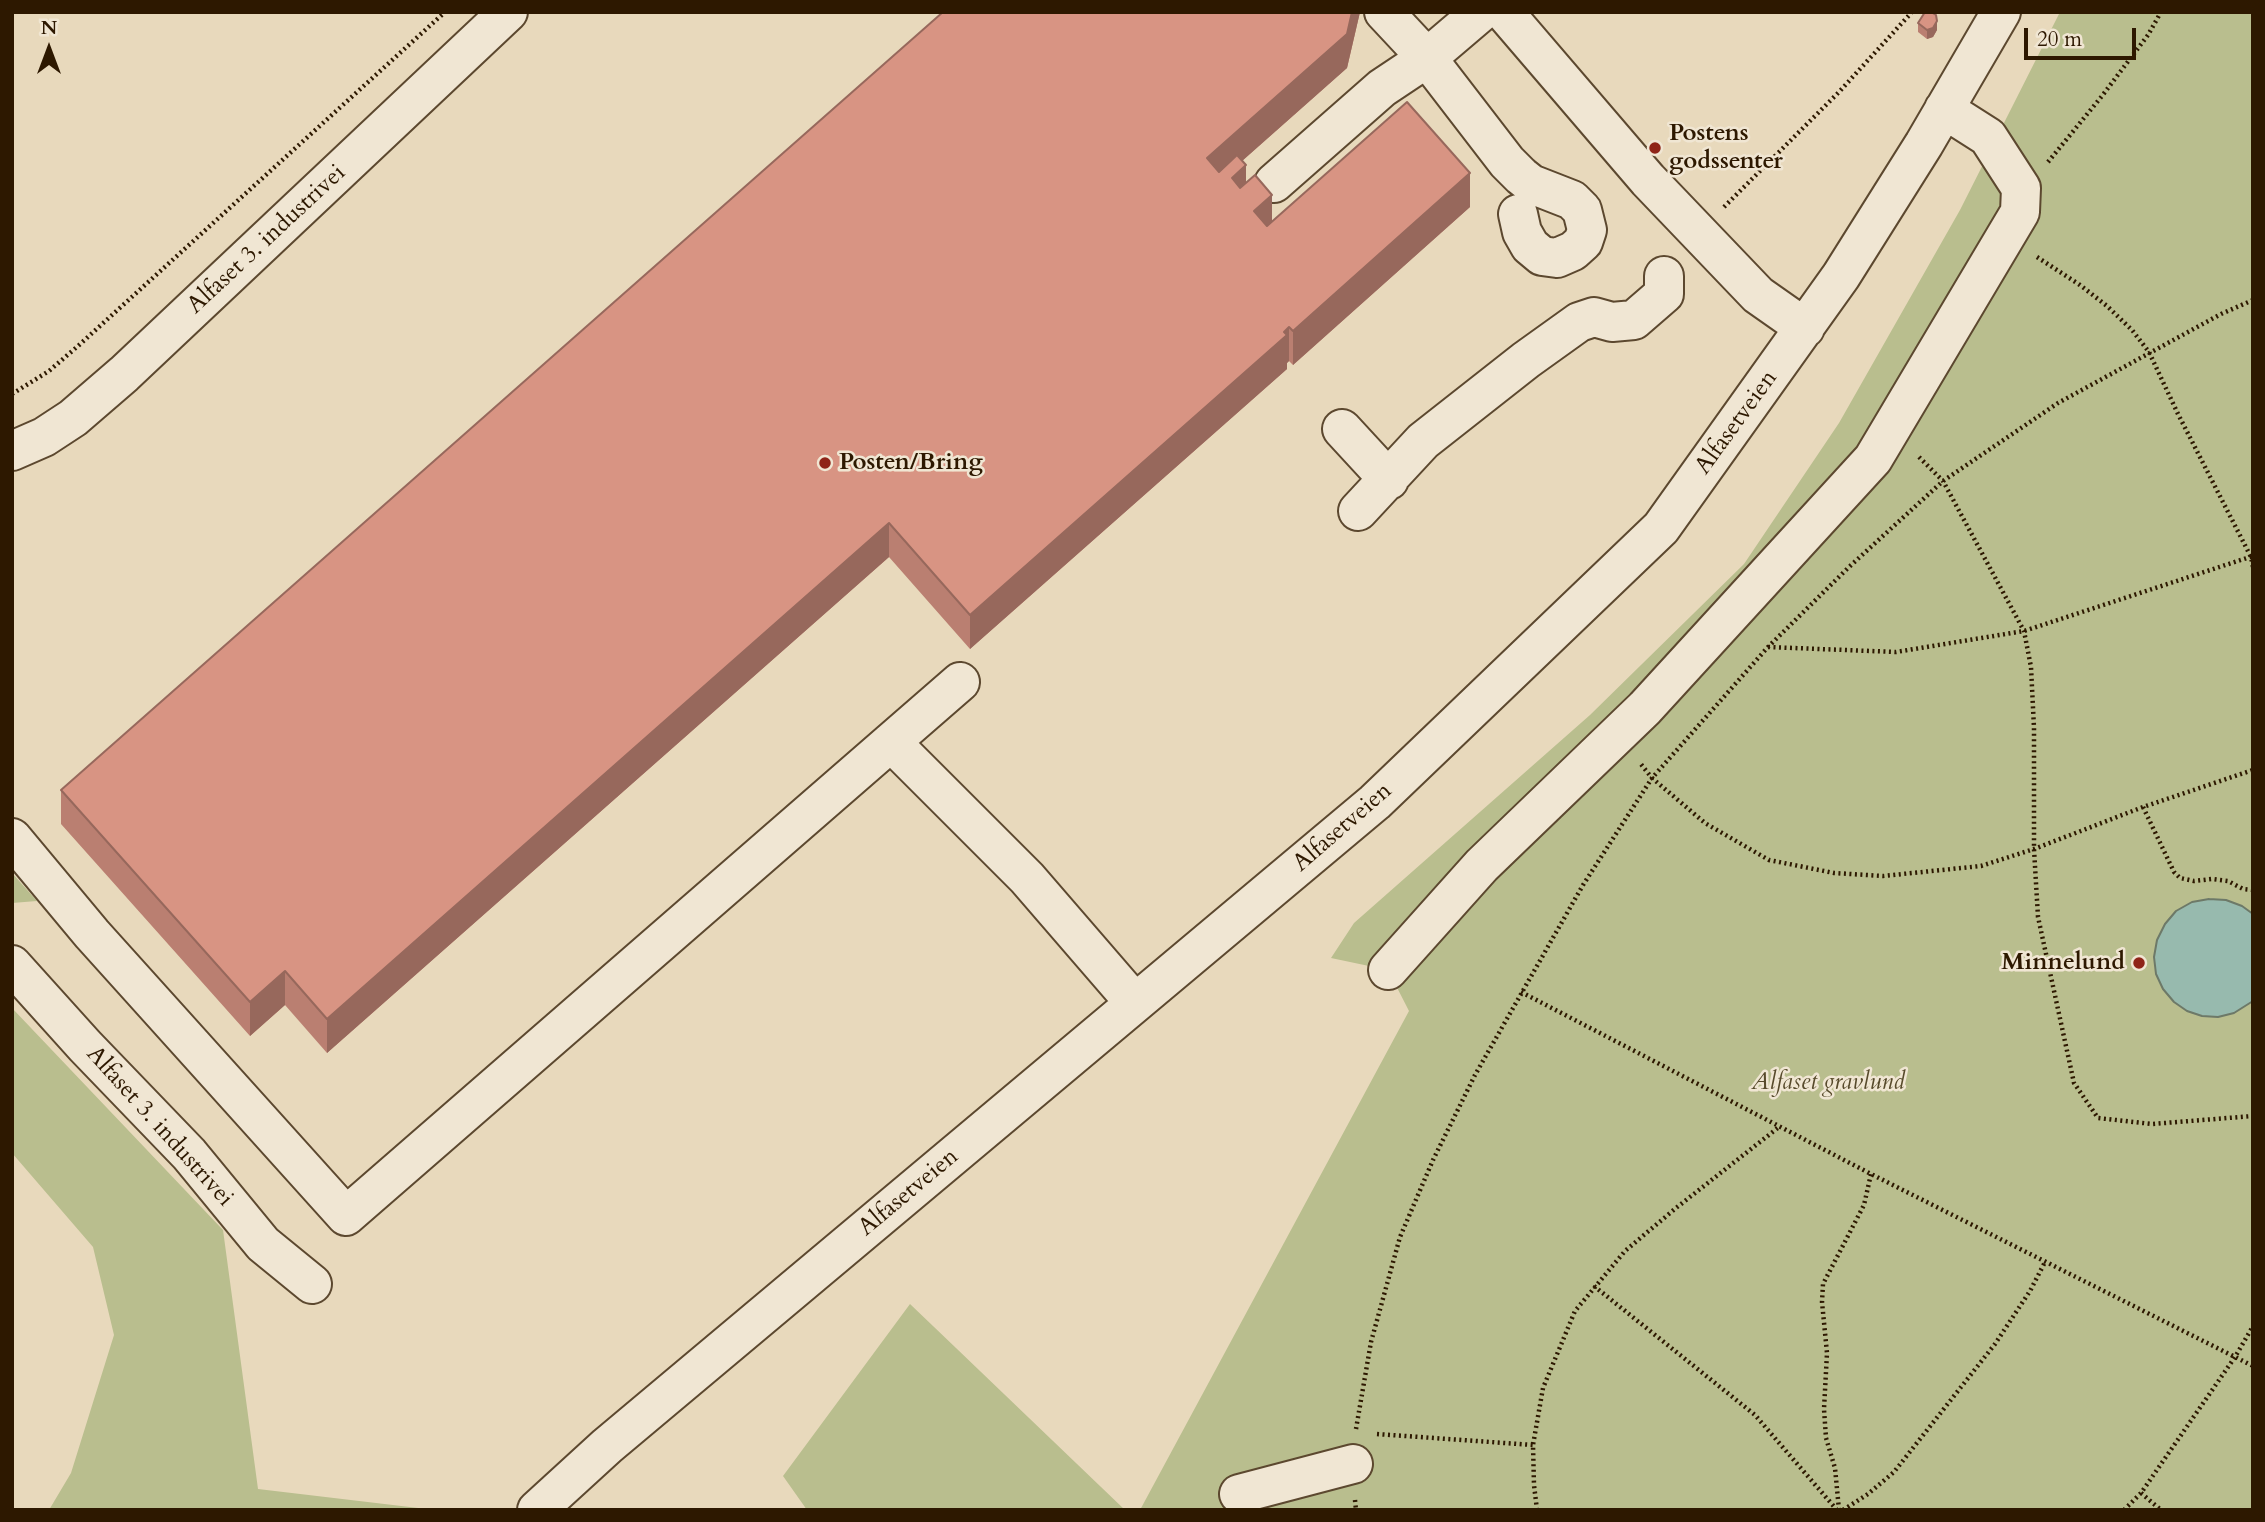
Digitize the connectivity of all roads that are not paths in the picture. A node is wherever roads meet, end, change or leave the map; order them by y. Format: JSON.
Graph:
{"nodes":[{"id":1,"x":509,"y":12,"type":"edge"},
{"id":2,"x":1384,"y":12,"type":"edge"},
{"id":3,"x":1481,"y":12,"type":"edge"},
{"id":4,"x":1504,"y":12,"type":"edge"},
{"id":5,"x":2001,"y":12,"type":"edge"},
{"id":6,"x":1427,"y":58,"type":"junction"},
{"id":7,"x":1944,"y":109,"type":"junction"},
{"id":8,"x":1274,"y":183,"type":"dead end"},
{"id":9,"x":1518,"y":214,"type":"dead end"},
{"id":10,"x":1699,"y":233,"type":"junction"},
{"id":11,"x":1805,"y":328,"type":"junction"},
{"id":12,"x":1342,"y":429,"type":"dead end"},
{"id":13,"x":12,"y":451,"type":"edge"},
{"id":14,"x":1389,"y":480,"type":"junction"},
{"id":15,"x":1358,"y":512,"type":"dead end"},
{"id":16,"x":960,"y":682,"type":"dead end"},
{"id":17,"x":891,"y":742,"type":"junction"},
{"id":18,"x":12,"y":838,"type":"edge"},
{"id":19,"x":12,"y":965,"type":"edge"},
{"id":20,"x":1388,"y":970,"type":"dead end"},
{"id":21,"x":1135,"y":1003,"type":"junction"},
{"id":22,"x":312,"y":1284,"type":"dead end"},
{"id":23,"x":1355,"y":1448,"type":"road end"},
{"id":24,"x":1239,"y":1494,"type":"dead end"},
{"id":25,"x":537,"y":1510,"type":"edge"}],
"edges":[{"from":1,"to":13,"type":"street","name":"Alfaset 3. industrivei"},
{"from":2,"to":6,"type":"street"},
{"from":3,"to":6,"type":"street"},
{"from":4,"to":10,"type":"street"},
{"from":5,"to":7,"type":"street","name":"Alfasetveien"},
{"from":6,"to":8,"type":"street"},
{"from":6,"to":9,"type":"street"},
{"from":7,"to":11,"type":"street","name":"Alfasetveien"},
{"from":7,"to":20,"type":"street"},
{"from":10,"to":11,"type":"street"},
{"from":10,"to":14,"type":"street"},
{"from":11,"to":21,"type":"street","name":"Alfasetveien"},
{"from":12,"to":14,"type":"street"},
{"from":14,"to":15,"type":"street"},
{"from":16,"to":17,"type":"street"},
{"from":17,"to":18,"type":"street"},
{"from":17,"to":21,"type":"street"},
{"from":19,"to":22,"type":"street","name":"Alfaset 3. industrivei"},
{"from":21,"to":25,"type":"street","name":"Alfasetveien"},
{"from":23,"to":24,"type":"street"}]}
